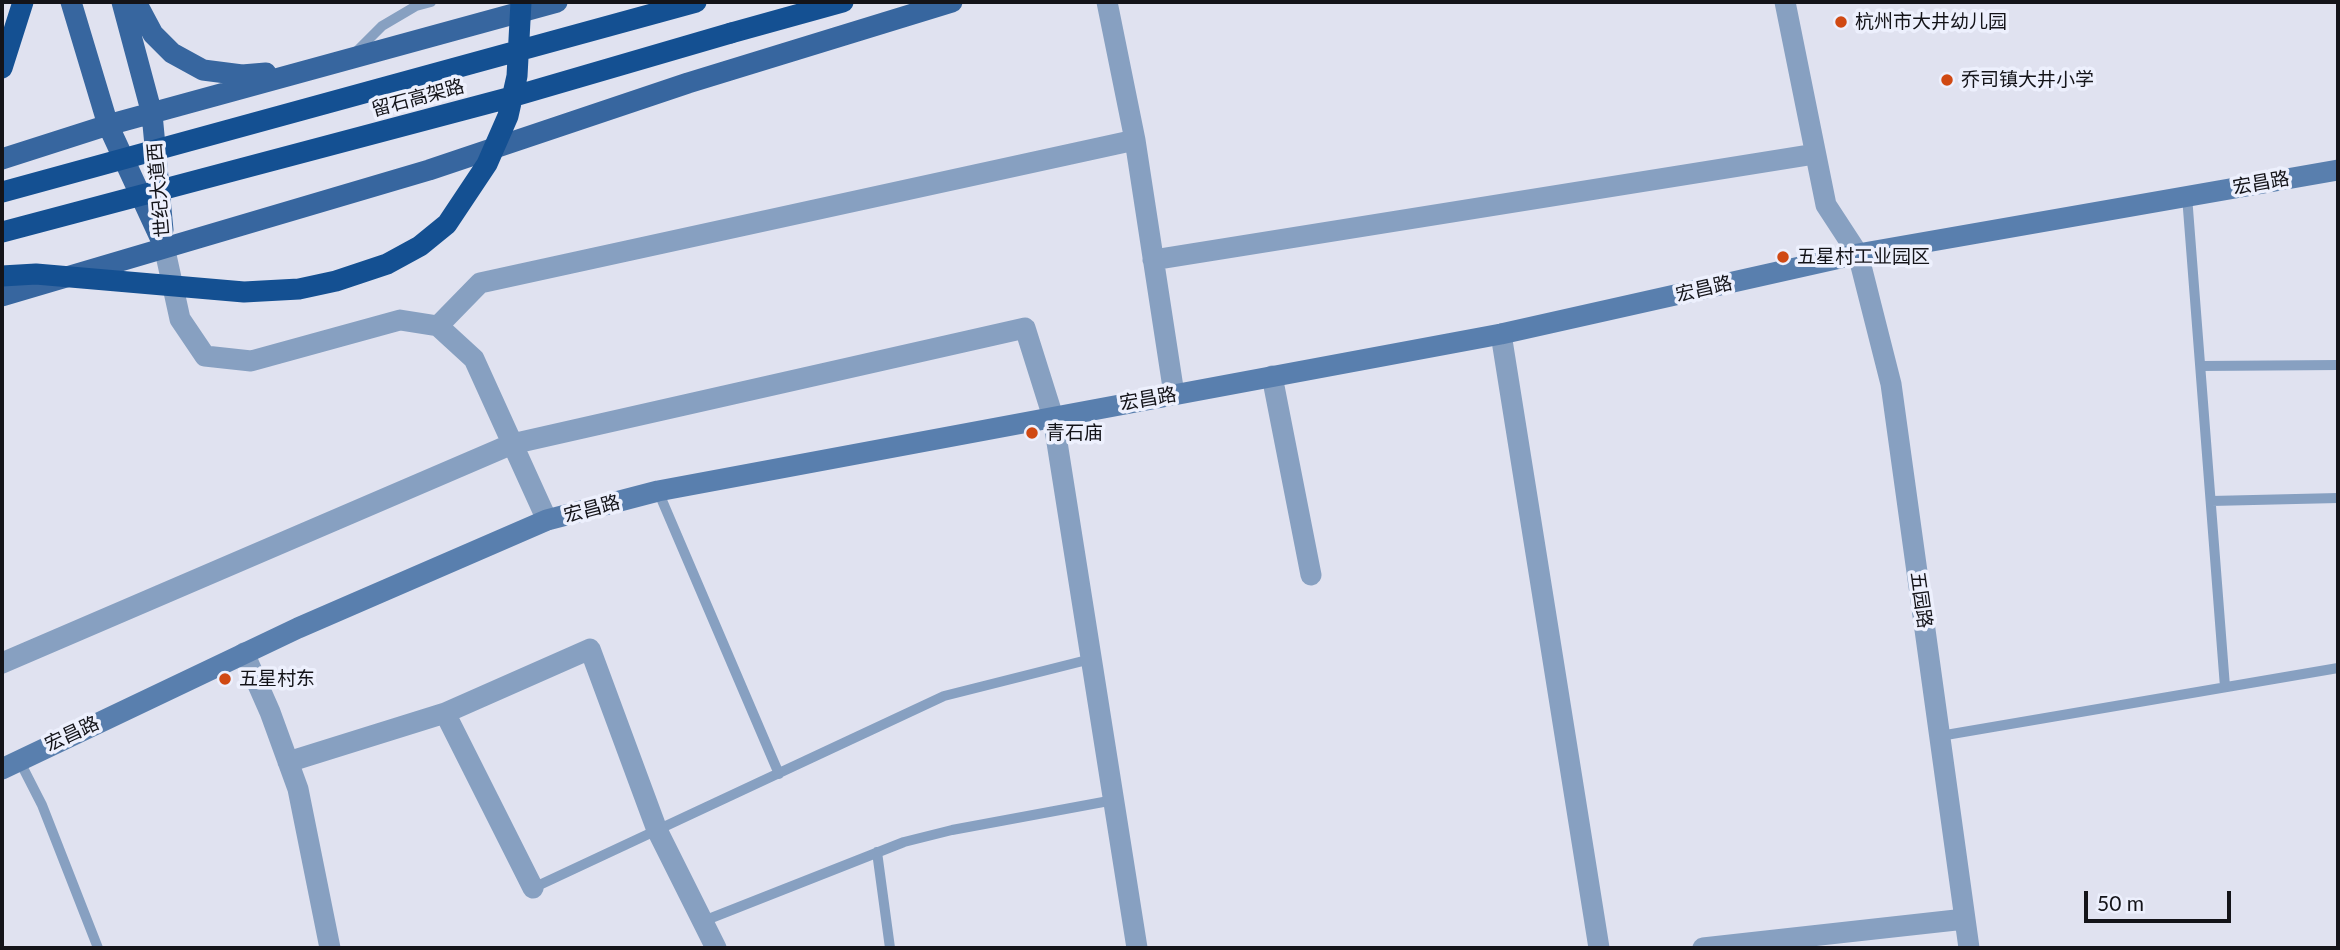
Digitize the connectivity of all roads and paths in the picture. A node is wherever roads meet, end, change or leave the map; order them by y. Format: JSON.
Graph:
{"nodes":[{"id":1,"x":23,"y":2,"type":"edge"},
{"id":2,"x":71,"y":2,"type":"edge"},
{"id":3,"x":122,"y":2,"type":"edge"},
{"id":4,"x":136,"y":2,"type":"edge"},
{"id":5,"x":430,"y":2,"type":"edge"},
{"id":6,"x":521,"y":2,"type":"edge"},
{"id":7,"x":557,"y":2,"type":"edge"},
{"id":8,"x":696,"y":2,"type":"edge"},
{"id":9,"x":844,"y":2,"type":"edge"},
{"id":10,"x":952,"y":2,"type":"edge"},
{"id":11,"x":1107,"y":2,"type":"edge"},
{"id":12,"x":1784,"y":2,"type":"edge"},
{"id":13,"x":350,"y":59,"type":"junction"},
{"id":14,"x":2,"y":68,"type":"edge"},
{"id":15,"x":320,"y":68,"type":"junction"},
{"id":16,"x":152,"y":114,"type":"junction"},
{"id":17,"x":108,"y":125,"type":"junction"},
{"id":18,"x":1135,"y":140,"type":"junction"},
{"id":19,"x":1815,"y":154,"type":"junction"},
{"id":20,"x":2,"y":159,"type":"edge"},
{"id":21,"x":2338,"y":170,"type":"edge"},
{"id":22,"x":2,"y":192,"type":"edge"},
{"id":23,"x":2188,"y":196,"type":"junction"},
{"id":24,"x":2,"y":232,"type":"edge"},
{"id":25,"x":164,"y":246,"type":"junction"},
{"id":26,"x":1858,"y":254,"type":"junction"},
{"id":27,"x":1153,"y":260,"type":"junction"},
{"id":28,"x":2,"y":276,"type":"edge"},
{"id":29,"x":2,"y":296,"type":"edge"},
{"id":30,"x":438,"y":326,"type":"junction"},
{"id":31,"x":1502,"y":334,"type":"junction"},
{"id":32,"x":2338,"y":365,"type":"edge"},
{"id":33,"x":2201,"y":366,"type":"junction"},
{"id":34,"x":1272,"y":376,"type":"junction"},
{"id":35,"x":1174,"y":394,"type":"junction"},
{"id":36,"x":1053,"y":417,"type":"junction"},
{"id":37,"x":512,"y":444,"type":"junction"},
{"id":38,"x":658,"y":491,"type":"junction"},
{"id":39,"x":2338,"y":498,"type":"edge"},
{"id":40,"x":2211,"y":501,"type":"junction"},
{"id":41,"x":547,"y":520,"type":"junction"},
{"id":42,"x":1311,"y":575,"type":"dead end"},
{"id":43,"x":244,"y":653,"type":"junction"},
{"id":44,"x":1091,"y":659,"type":"junction"},
{"id":45,"x":2,"y":663,"type":"edge"},
{"id":46,"x":2338,"y":668,"type":"edge"},
{"id":47,"x":2225,"y":687,"type":"junction"},
{"id":48,"x":445,"y":713,"type":"junction"},
{"id":49,"x":1940,"y":736,"type":"junction"},
{"id":50,"x":288,"y":762,"type":"junction"},
{"id":51,"x":10,"y":764,"type":"edge"},
{"id":52,"x":779,"y":774,"type":"junction"},
{"id":53,"x":1114,"y":800,"type":"junction"},
{"id":54,"x":657,"y":830,"type":"junction"},
{"id":55,"x":877,"y":852,"type":"junction"},
{"id":56,"x":533,"y":888,"type":"joint"},
{"id":57,"x":1965,"y":919,"type":"junction"},
{"id":58,"x":701,"y":922,"type":"junction"},
{"id":59,"x":98,"y":948,"type":"edge"},
{"id":60,"x":330,"y":948,"type":"edge"},
{"id":61,"x":716,"y":948,"type":"edge"},
{"id":62,"x":890,"y":948,"type":"edge"},
{"id":63,"x":1138,"y":948,"type":"edge"},
{"id":64,"x":1600,"y":948,"type":"edge"},
{"id":65,"x":1703,"y":948,"type":"edge"},
{"id":66,"x":1969,"y":948,"type":"edge"}],
"edges":[{"from":1,"to":14,"type":"highway"},
{"from":2,"to":17,"type":"main road","name":"世纪大道西"},
{"from":3,"to":16,"type":"main road","name":"世纪大道西"},
{"from":4,"to":15,"type":"main road"},
{"from":5,"to":13,"type":"lane"},
{"from":6,"to":28,"type":"highway","bridge":true},
{"from":7,"to":13,"type":"main road"},
{"from":8,"to":22,"type":"highway","name":"留石高架路","bridge":true},
{"from":9,"to":24,"type":"highway","name":"留石高架路","bridge":true},
{"from":10,"to":25,"type":"main road"},
{"from":11,"to":18,"type":"street"},
{"from":12,"to":19,"type":"street","name":"五园路"},
{"from":13,"to":15,"type":"main road"},
{"from":15,"to":16,"type":"main road"},
{"from":16,"to":17,"type":"main road"},
{"from":16,"to":25,"type":"main road","name":"世纪大道西"},
{"from":17,"to":20,"type":"main road"},
{"from":17,"to":25,"type":"main road","name":"世纪大道西"},
{"from":18,"to":27,"type":"street"},
{"from":18,"to":30,"type":"street"},
{"from":19,"to":26,"type":"street","name":"五园路"},
{"from":19,"to":27,"type":"street"},
{"from":21,"to":23,"type":"street","name":"宏昌路"},
{"from":23,"to":26,"type":"street","name":"宏昌路"},
{"from":23,"to":33,"type":"lane"},
{"from":25,"to":29,"type":"main road"},
{"from":25,"to":30,"type":"street"},
{"from":26,"to":31,"type":"street","name":"宏昌路"},
{"from":26,"to":49,"type":"street","name":"五园路"},
{"from":27,"to":35,"type":"street"},
{"from":30,"to":37,"type":"street"},
{"from":31,"to":34,"type":"street","name":"宏昌路"},
{"from":31,"to":64,"type":"street"},
{"from":32,"to":33,"type":"lane"},
{"from":33,"to":40,"type":"lane"},
{"from":34,"to":35,"type":"street","name":"宏昌路"},
{"from":34,"to":42,"type":"street"},
{"from":35,"to":36,"type":"street","name":"宏昌路"},
{"from":36,"to":37,"type":"street"},
{"from":36,"to":38,"type":"street","name":"宏昌路"},
{"from":36,"to":44,"type":"street"},
{"from":37,"to":41,"type":"street"},
{"from":37,"to":45,"type":"street"},
{"from":38,"to":41,"type":"street","name":"宏昌路"},
{"from":38,"to":52,"type":"lane"},
{"from":39,"to":40,"type":"lane"},
{"from":40,"to":47,"type":"lane"},
{"from":41,"to":43,"type":"street","name":"宏昌路"},
{"from":43,"to":50,"type":"street"},
{"from":43,"to":51,"type":"street","name":"宏昌路"},
{"from":44,"to":52,"type":"lane"},
{"from":44,"to":53,"type":"street"},
{"from":46,"to":47,"type":"lane"},
{"from":47,"to":49,"type":"lane"},
{"from":48,"to":50,"type":"street"},
{"from":48,"to":54,"type":"street"},
{"from":48,"to":56,"type":"street"},
{"from":49,"to":57,"type":"street","name":"五园路"},
{"from":50,"to":60,"type":"street"},
{"from":51,"to":59,"type":"lane"},
{"from":52,"to":54,"type":"lane"},
{"from":53,"to":55,"type":"lane"},
{"from":53,"to":63,"type":"street"},
{"from":54,"to":56,"type":"lane"},
{"from":54,"to":58,"type":"street"},
{"from":55,"to":58,"type":"lane"},
{"from":55,"to":62,"type":"lane"},
{"from":57,"to":65,"type":"street"},
{"from":57,"to":66,"type":"street","name":"五园路"},
{"from":58,"to":61,"type":"street"}]}
